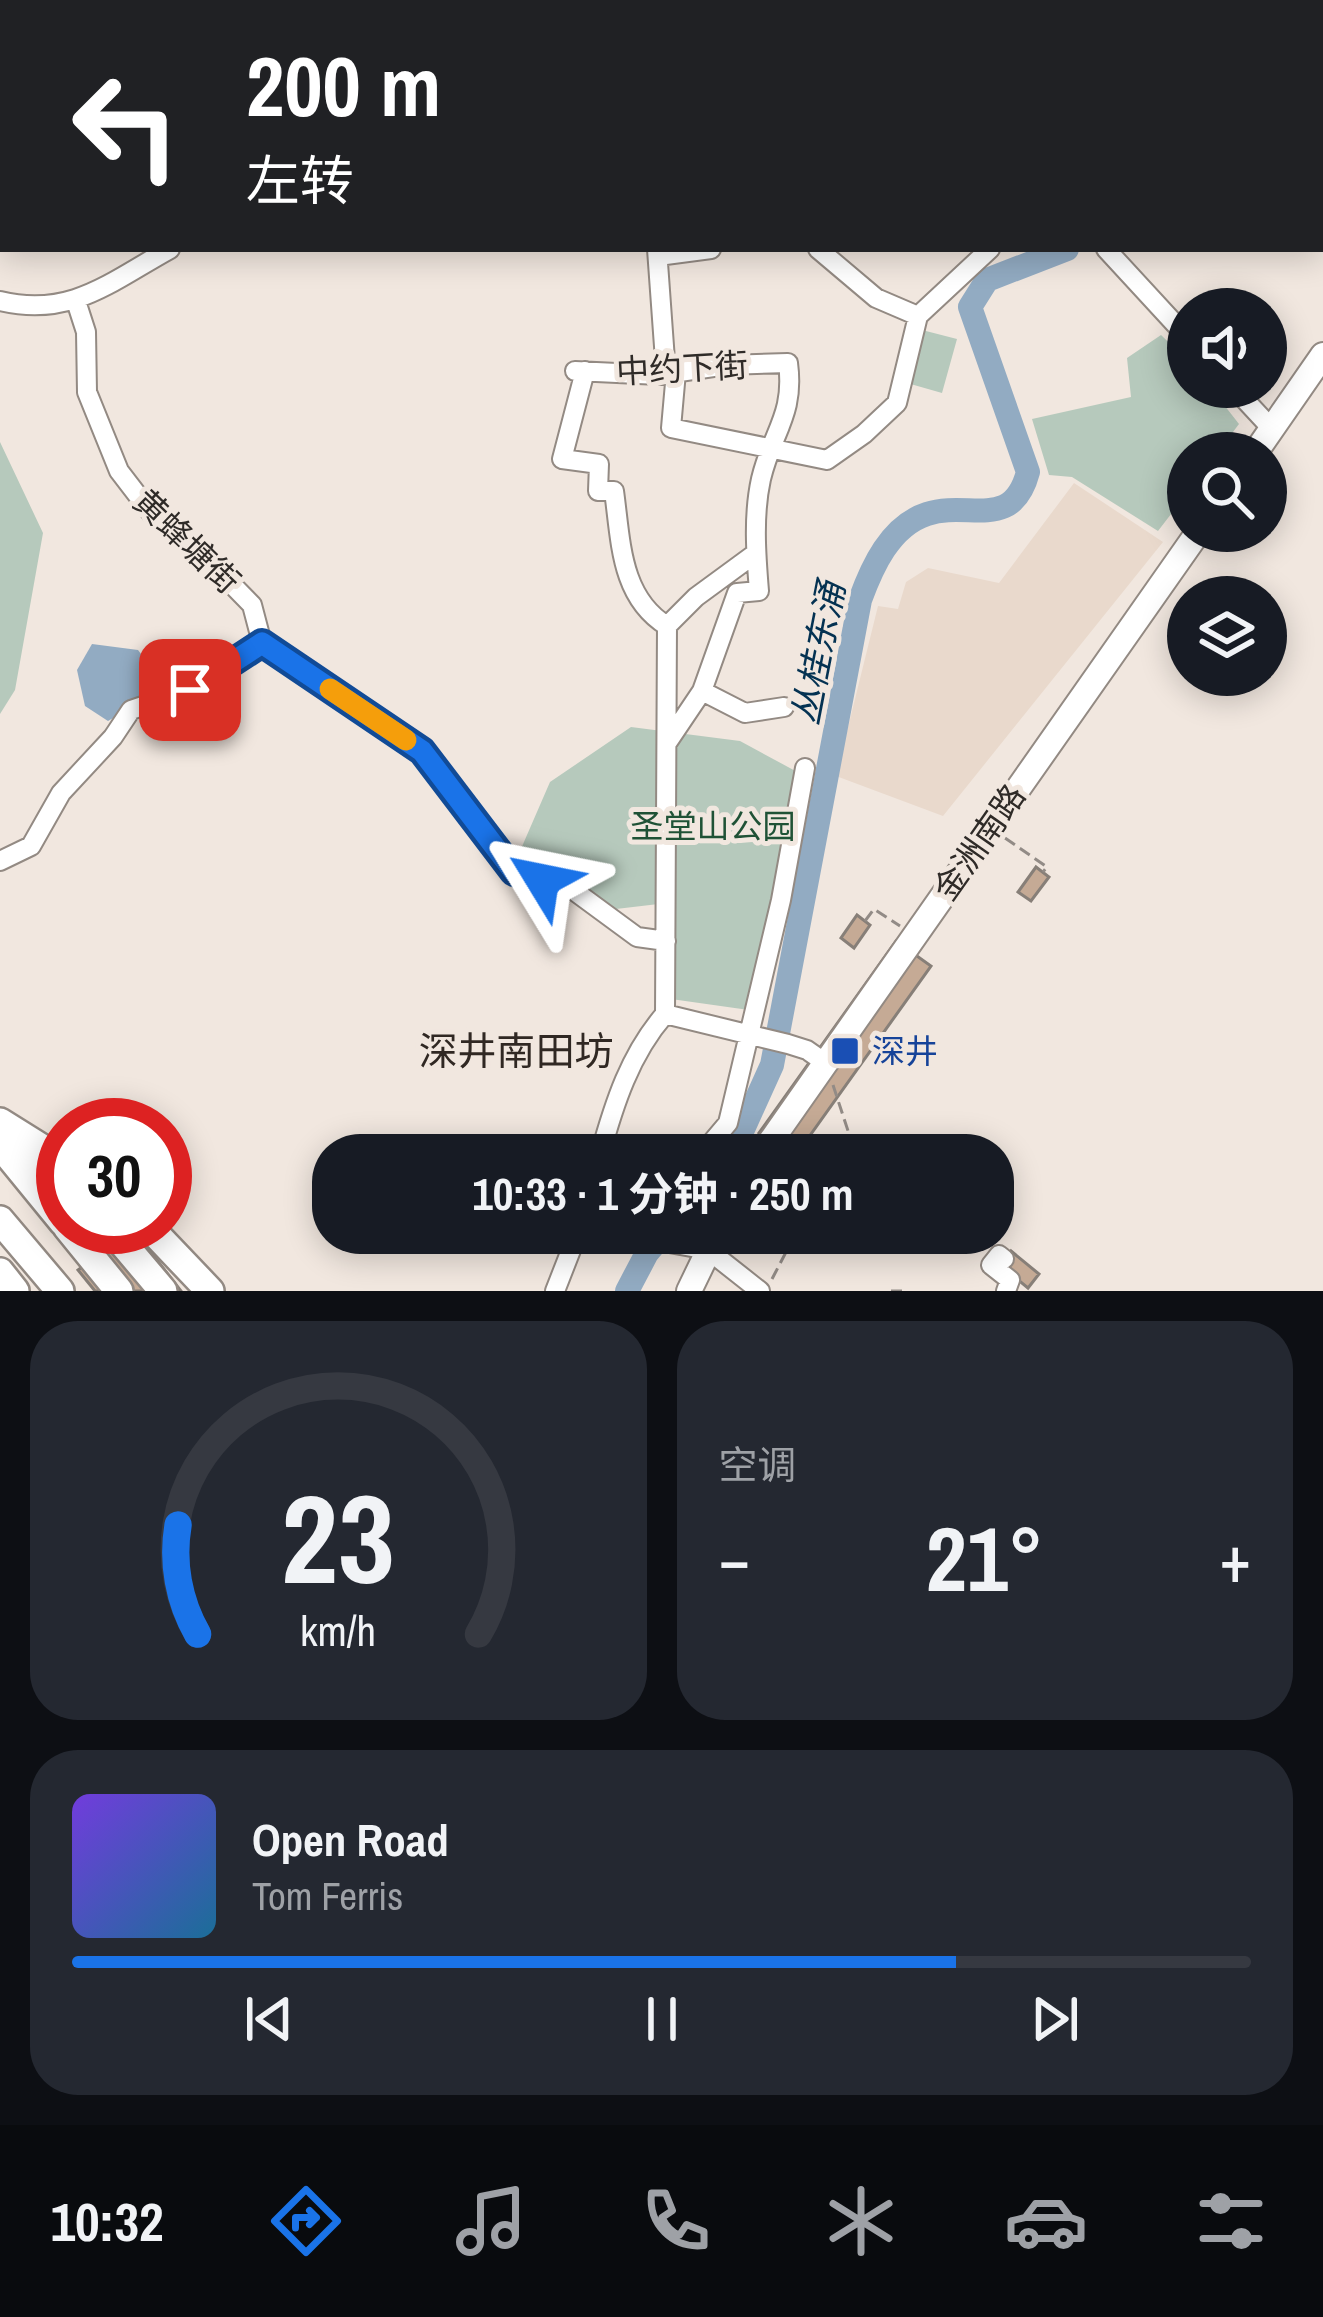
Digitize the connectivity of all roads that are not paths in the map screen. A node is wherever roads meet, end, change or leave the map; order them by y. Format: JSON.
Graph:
{"nodes":[{"id":1,"x":165,"y":252,"type":"edge"},
{"id":2,"x":657,"y":252,"type":"edge"},
{"id":3,"x":822,"y":252,"type":"edge"},
{"id":4,"x":986,"y":252,"type":"edge"},
{"id":5,"x":1111,"y":255,"type":"edge"},
{"id":6,"x":0,"y":301,"type":"edge"},
{"id":7,"x":76,"y":301,"type":"junction"},
{"id":8,"x":1167,"y":315,"type":"edge"},
{"id":9,"x":918,"y":316,"type":"junction"},
{"id":10,"x":1323,"y":355,"type":"edge"},
{"id":11,"x":671,"y":373,"type":"junction"},
{"id":12,"x":1252,"y":408,"type":"edge"},
{"id":13,"x":1272,"y":429,"type":"junction"},
{"id":14,"x":1270,"y":432,"type":"edge"},
{"id":15,"x":772,"y":449,"type":"junction"},
{"id":16,"x":1184,"y":552,"type":"edge"},
{"id":17,"x":756,"y":553,"type":"junction"},
{"id":18,"x":667,"y":626,"type":"junction"},
{"id":19,"x":262,"y":643,"type":"junction"},
{"id":20,"x":702,"y":692,"type":"junction"},
{"id":21,"x":784,"y":707,"type":"dead end"},
{"id":22,"x":667,"y":743,"type":"junction"},
{"id":23,"x":805,"y":768,"type":"dead end"},
{"id":24,"x":0,"y":861,"type":"edge"},
{"id":25,"x":666,"y":941,"type":"junction"},
{"id":26,"x":665,"y":1014,"type":"junction"},
{"id":27,"x":757,"y":1036,"type":"junction"},
{"id":28,"x":827,"y":1064,"type":"junction"},
{"id":29,"x":0,"y":1122,"type":"edge"},
{"id":30,"x":606,"y":1134,"type":"edge"},
{"id":31,"x":719,"y":1134,"type":"edge"},
{"id":32,"x":776,"y":1134,"type":"edge"},
{"id":33,"x":0,"y":1141,"type":"edge"},
{"id":34,"x":36,"y":1145,"type":"edge"},
{"id":35,"x":36,"y":1165,"type":"edge"},
{"id":36,"x":36,"y":1188,"type":"edge"},
{"id":37,"x":0,"y":1220,"type":"edge"},
{"id":38,"x":89,"y":1254,"type":"edge"},
{"id":39,"x":132,"y":1254,"type":"edge"},
{"id":40,"x":175,"y":1254,"type":"edge"},
{"id":41,"x":569,"y":1254,"type":"edge"},
{"id":42,"x":706,"y":1254,"type":"edge"},
{"id":43,"x":725,"y":1254,"type":"edge"},
{"id":44,"x":1004,"y":1259,"type":"dead end"},
{"id":45,"x":0,"y":1272,"type":"edge"},
{"id":46,"x":15,"y":1291,"type":"edge"},
{"id":47,"x":60,"y":1291,"type":"edge"},
{"id":48,"x":119,"y":1291,"type":"edge"},
{"id":49,"x":163,"y":1291,"type":"edge"},
{"id":50,"x":210,"y":1291,"type":"edge"},
{"id":51,"x":555,"y":1291,"type":"edge"},
{"id":52,"x":689,"y":1291,"type":"edge"},
{"id":53,"x":763,"y":1291,"type":"edge"},
{"id":54,"x":1006,"y":1291,"type":"edge"}],
"edges":[{"from":1,"to":7,"type":"street"},
{"from":2,"to":11,"type":"street"},
{"from":3,"to":9,"type":"street"},
{"from":4,"to":9,"type":"street"},
{"from":5,"to":8,"type":"street"},
{"from":6,"to":7,"type":"street"},
{"from":7,"to":19,"type":"street","name":"黄蜂塘街"},
{"from":9,"to":15,"type":"street"},
{"from":10,"to":13,"type":"main road"},
{"from":11,"to":15,"type":"street"},
{"from":11,"to":15,"type":"street","name":"中约下街"},
{"from":11,"to":18,"type":"street","name":"中约下街"},
{"from":12,"to":13,"type":"street"},
{"from":13,"to":14,"type":"main road"},
{"from":15,"to":17,"type":"street","name":"中约下街"},
{"from":16,"to":28,"type":"main road","name":"金洲南路"},
{"from":17,"to":18,"type":"street"},
{"from":17,"to":20,"type":"street","name":"中约下街"},
{"from":18,"to":22,"type":"street"},
{"from":19,"to":24,"type":"street"},
{"from":19,"to":25,"type":"street"},
{"from":20,"to":21,"type":"street"},
{"from":20,"to":22,"type":"street"},
{"from":22,"to":25,"type":"street"},
{"from":23,"to":27,"type":"street"},
{"from":25,"to":26,"type":"street"},
{"from":26,"to":27,"type":"street"},
{"from":26,"to":30,"type":"street"},
{"from":27,"to":28,"type":"street"},
{"from":27,"to":31,"type":"street"},
{"from":28,"to":32,"type":"main road","name":"金洲南路"},
{"from":29,"to":34,"type":"highway"},
{"from":33,"to":35,"type":"highway"},
{"from":33,"to":36,"type":"highway"},
{"from":37,"to":47,"type":"highway"},
{"from":38,"to":48,"type":"highway"},
{"from":39,"to":49,"type":"highway"},
{"from":40,"to":50,"type":"highway"},
{"from":41,"to":51,"type":"street"},
{"from":42,"to":52,"type":"main road"},
{"from":43,"to":53,"type":"street"},
{"from":44,"to":54,"type":"street"},
{"from":45,"to":46,"type":"highway"}]}
